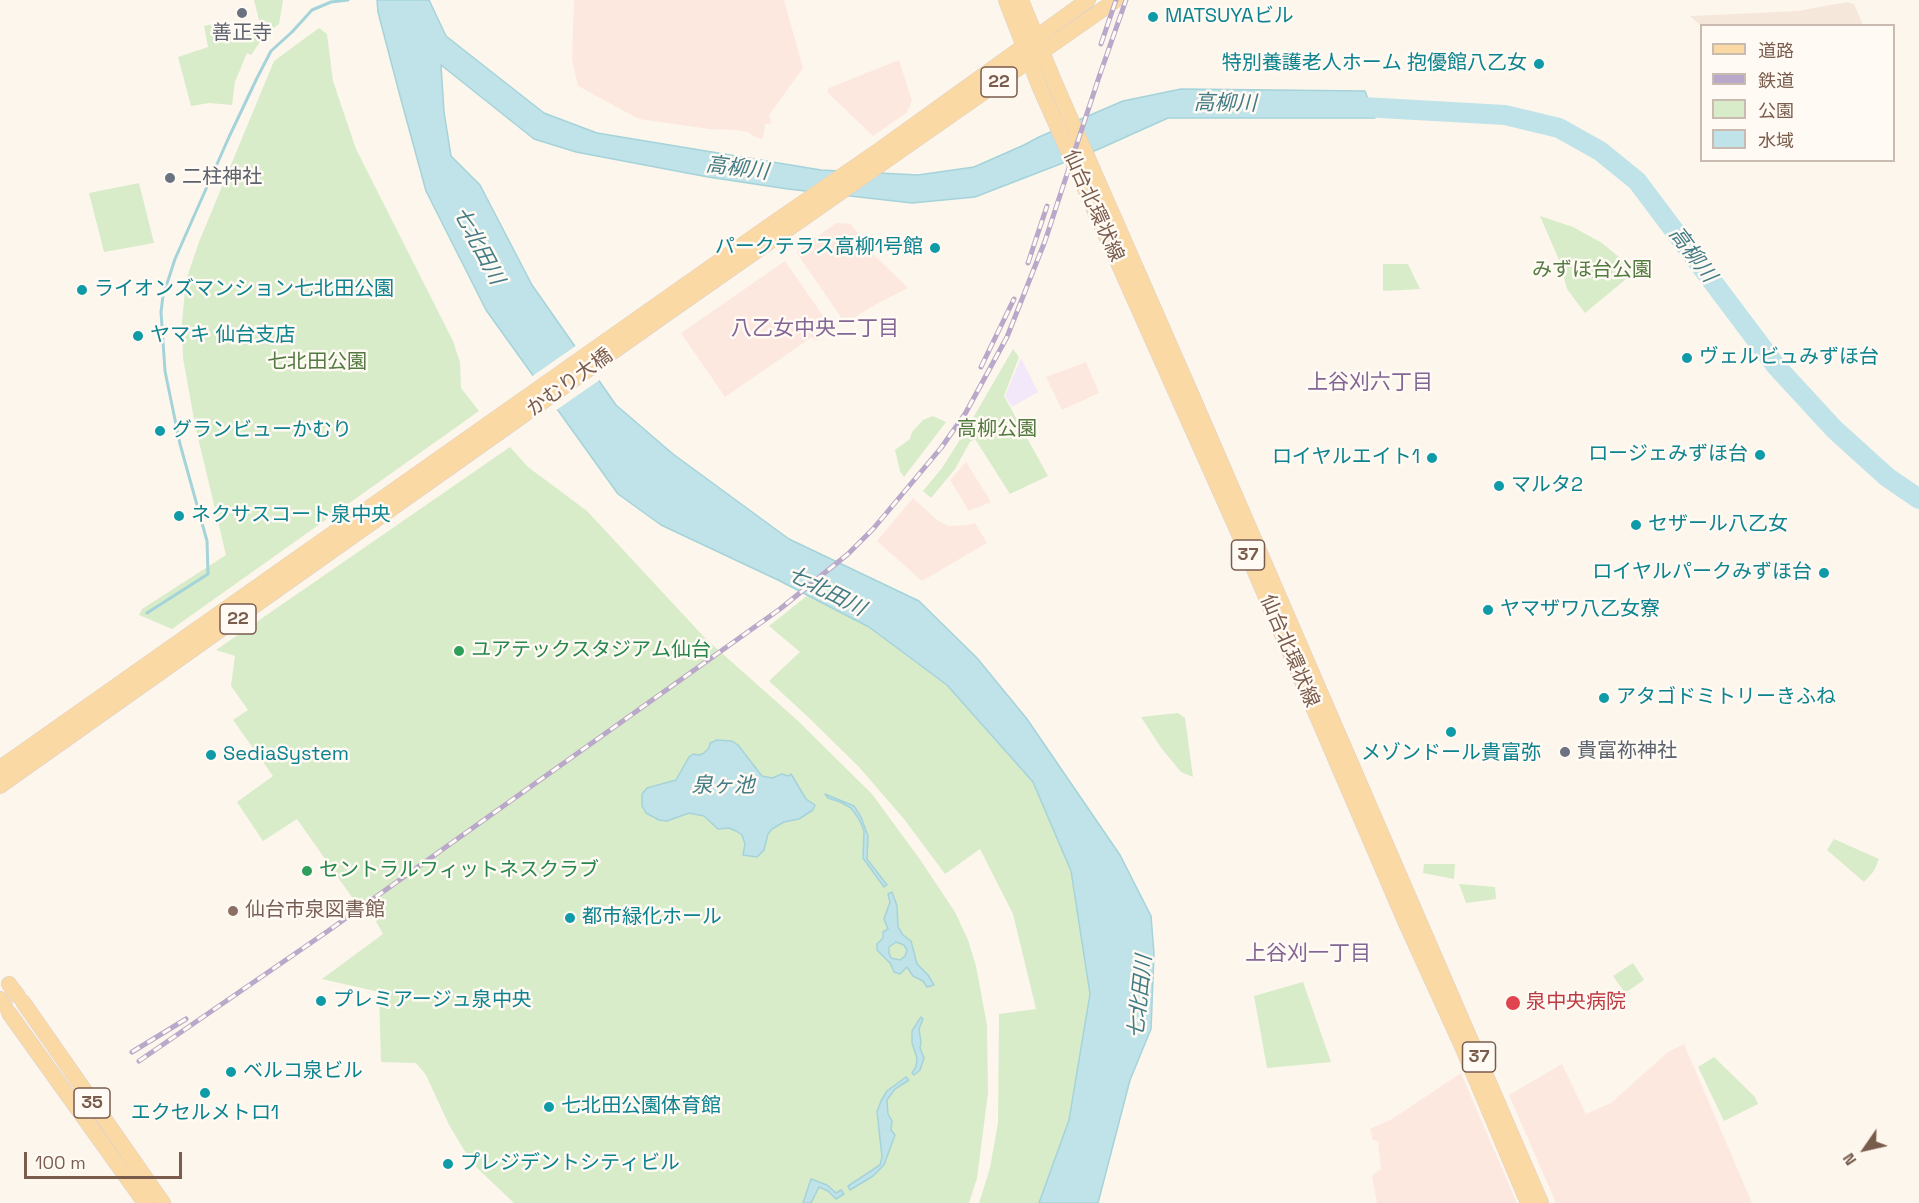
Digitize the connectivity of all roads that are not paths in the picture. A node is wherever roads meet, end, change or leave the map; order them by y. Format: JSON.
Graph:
{"nodes":[{"id":1,"x":1006,"y":0,"type":"edge"},
{"id":2,"x":1022,"y":0,"type":"edge"},
{"id":3,"x":1088,"y":0,"type":"edge"},
{"id":4,"x":1116,"y":0,"type":"edge"},
{"id":5,"x":1036,"y":37,"type":"junction"},
{"id":6,"x":1023,"y":46,"type":"junction"},
{"id":7,"x":1042,"y":52,"type":"junction"},
{"id":8,"x":1029,"y":61,"type":"junction"},
{"id":9,"x":1082,"y":164,"type":"junction"},
{"id":10,"x":661,"y":310,"type":"junction"},
{"id":11,"x":471,"y":446,"type":"junction"},
{"id":12,"x":0,"y":768,"type":"edge"},
{"id":13,"x":0,"y":786,"type":"edge"},
{"id":14,"x":11,"y":986,"type":"edge"},
{"id":15,"x":5,"y":1006,"type":"edge"},
{"id":16,"x":145,"y":1203,"type":"edge"},
{"id":17,"x":163,"y":1203,"type":"edge"},
{"id":18,"x":1528,"y":1203,"type":"edge"},
{"id":19,"x":1541,"y":1203,"type":"edge"}],
"edges":[{"from":1,"to":6,"type":"main road","name":"仙台北環状線","number":"37"},
{"from":2,"to":5,"type":"main road","name":"仙台北環状線","number":"37"},
{"from":3,"to":5,"type":"main road","number":"22"},
{"from":4,"to":7,"type":"main road","number":"22"},
{"from":5,"to":6,"type":"main road","number":"22"},
{"from":5,"to":7,"type":"main road","name":"仙台北環状線","number":"37"},
{"from":6,"to":8,"type":"main road","name":"仙台北環状線","number":"37"},
{"from":6,"to":10,"type":"main road","number":"22"},
{"from":7,"to":8,"type":"main road","number":"22"},
{"from":7,"to":9,"type":"main road","name":"仙台北環状線","number":"37"},
{"from":8,"to":9,"type":"main road","name":"仙台北環状線","number":"37"},
{"from":8,"to":10,"type":"main road","number":"22"},
{"from":9,"to":18,"type":"main road","name":"仙台北環状線","number":"37"},
{"from":9,"to":19,"type":"main road","name":"仙台北環状線","number":"37"},
{"from":10,"to":11,"type":"main road","name":"かむり大橋","number":"22"},
{"from":11,"to":12,"type":"main road","number":"22"},
{"from":11,"to":13,"type":"main road","number":"22"},
{"from":14,"to":17,"type":"main road","number":"35"},
{"from":15,"to":16,"type":"main road","number":"35"}]}
